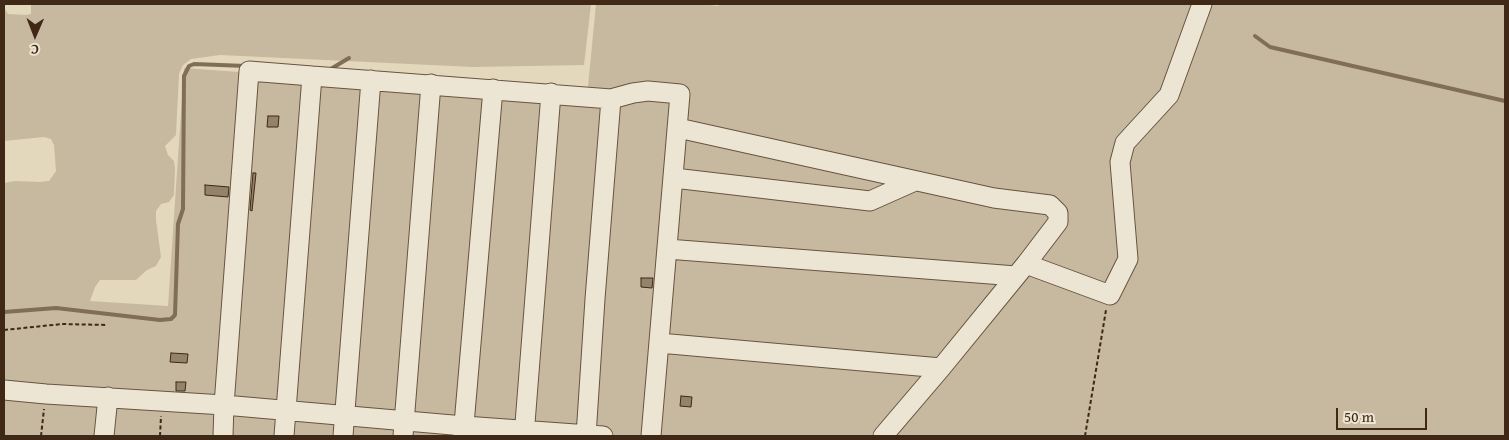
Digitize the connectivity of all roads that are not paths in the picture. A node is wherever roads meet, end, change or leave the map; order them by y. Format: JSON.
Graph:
{"nodes":[{"id":1,"x":1202,"y":4,"type":"edge"},
{"id":2,"x":312,"y":76,"type":"junction"},
{"id":3,"x":371,"y":80,"type":"junction"},
{"id":4,"x":431,"y":84,"type":"junction"},
{"id":5,"x":493,"y":89,"type":"junction"},
{"id":6,"x":551,"y":93,"type":"junction"},
{"id":7,"x":612,"y":99,"type":"junction"},
{"id":8,"x":678,"y":128,"type":"junction"},
{"id":9,"x":674,"y":178,"type":"junction"},
{"id":10,"x":915,"y":181,"type":"junction"},
{"id":11,"x":667,"y":249,"type":"junction"},
{"id":12,"x":1021,"y":270,"type":"junction"},
{"id":13,"x":659,"y":343,"type":"junction"},
{"id":14,"x":941,"y":368,"type":"junction"},
{"id":15,"x":4,"y":390,"type":"edge"},
{"id":16,"x":108,"y":398,"type":"junction"},
{"id":17,"x":224,"y":405,"type":"junction"},
{"id":18,"x":286,"y":411,"type":"junction"},
{"id":19,"x":344,"y":416,"type":"junction"},
{"id":20,"x":404,"y":429,"type":"edge"},
{"id":21,"x":463,"y":431,"type":"edge"},
{"id":22,"x":524,"y":433,"type":"edge"},
{"id":23,"x":104,"y":436,"type":"edge"},
{"id":24,"x":223,"y":436,"type":"edge"},
{"id":25,"x":284,"y":436,"type":"edge"},
{"id":26,"x":343,"y":436,"type":"edge"},
{"id":27,"x":591,"y":436,"type":"edge"},
{"id":28,"x":651,"y":436,"type":"edge"},
{"id":29,"x":883,"y":436,"type":"edge"}],
"edges":[{"from":1,"to":12,"type":"lane"},
{"from":2,"to":3,"type":"lane"},
{"from":2,"to":17,"type":"lane"},
{"from":2,"to":18,"type":"lane"},
{"from":3,"to":4,"type":"lane"},
{"from":3,"to":19,"type":"lane"},
{"from":4,"to":5,"type":"lane"},
{"from":4,"to":20,"type":"lane"},
{"from":5,"to":6,"type":"lane"},
{"from":5,"to":21,"type":"lane"},
{"from":6,"to":7,"type":"lane"},
{"from":6,"to":22,"type":"lane"},
{"from":7,"to":8,"type":"lane"},
{"from":7,"to":27,"type":"lane"},
{"from":8,"to":9,"type":"lane"},
{"from":8,"to":10,"type":"lane"},
{"from":9,"to":10,"type":"lane"},
{"from":9,"to":11,"type":"lane"},
{"from":10,"to":12,"type":"lane"},
{"from":11,"to":12,"type":"lane"},
{"from":11,"to":13,"type":"lane"},
{"from":12,"to":14,"type":"lane"},
{"from":13,"to":14,"type":"lane"},
{"from":13,"to":28,"type":"lane"},
{"from":14,"to":29,"type":"lane"},
{"from":15,"to":16,"type":"lane"},
{"from":16,"to":17,"type":"lane"},
{"from":16,"to":23,"type":"lane"},
{"from":17,"to":18,"type":"lane"},
{"from":17,"to":24,"type":"lane"},
{"from":18,"to":19,"type":"lane"},
{"from":18,"to":25,"type":"lane"},
{"from":19,"to":20,"type":"lane"},
{"from":19,"to":26,"type":"lane"},
{"from":20,"to":21,"type":"lane"},
{"from":21,"to":22,"type":"lane"},
{"from":22,"to":27,"type":"lane"}]}
